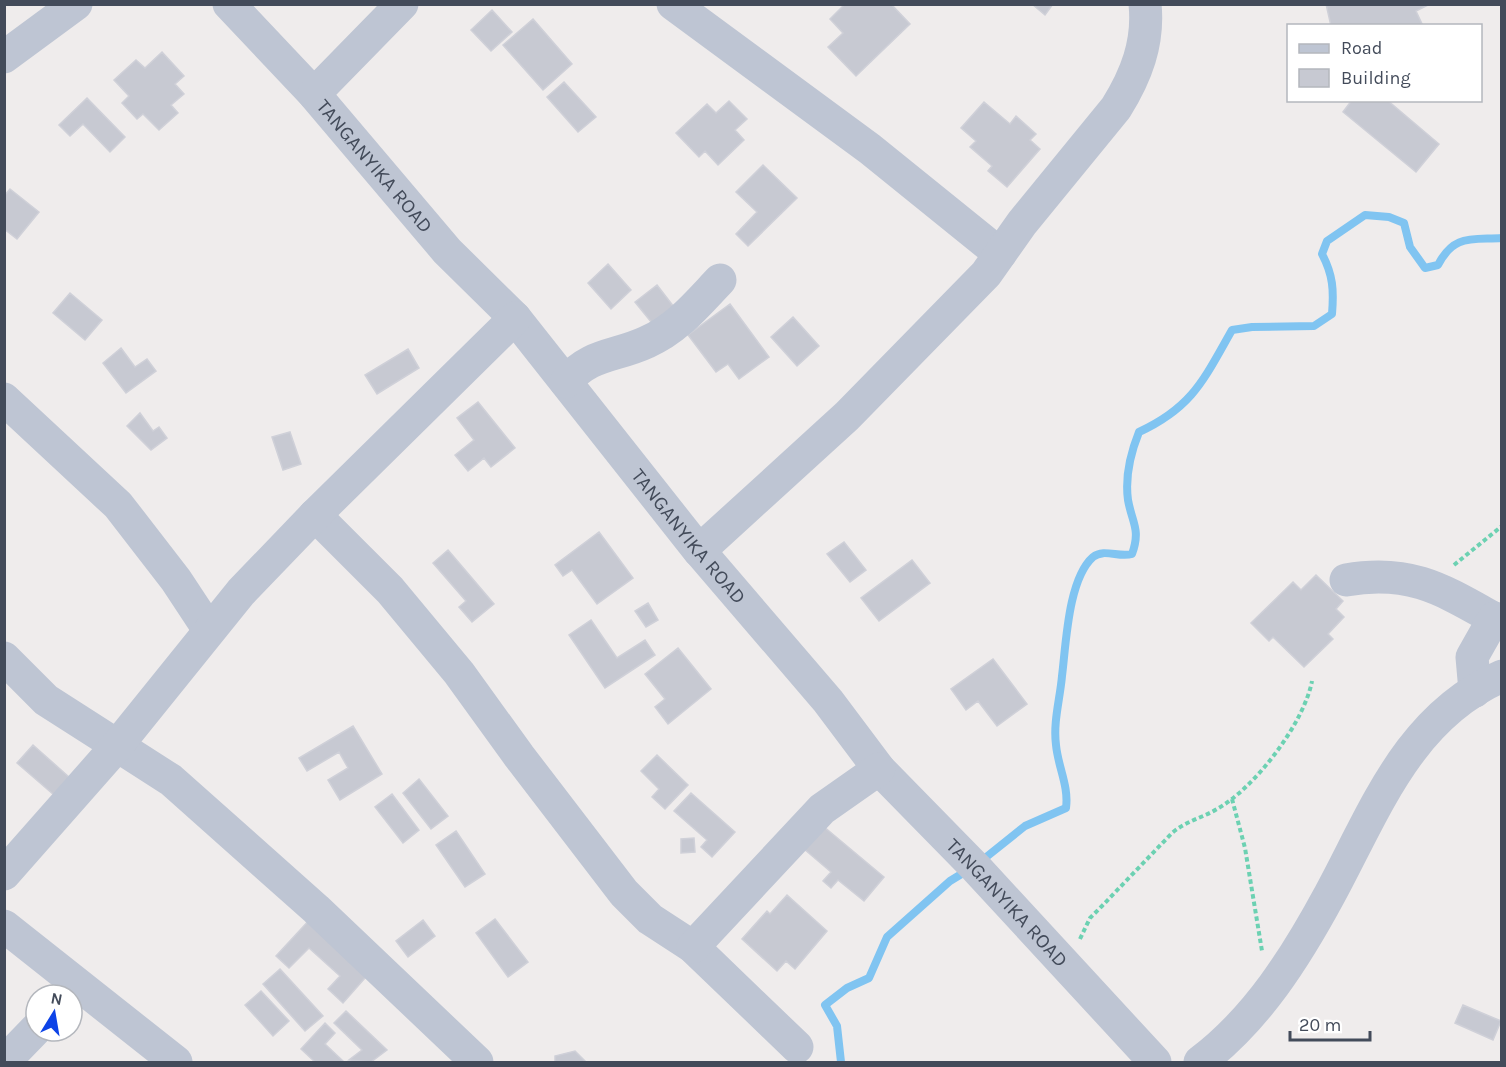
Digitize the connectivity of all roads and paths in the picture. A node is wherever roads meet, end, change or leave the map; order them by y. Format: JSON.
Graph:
{"nodes":[{"id":1,"x":76,"y":4,"type":"edge"},
{"id":2,"x":229,"y":4,"type":"edge"},
{"id":3,"x":402,"y":4,"type":"edge"},
{"id":4,"x":673,"y":4,"type":"edge"},
{"id":5,"x":1145,"y":4,"type":"edge"},
{"id":6,"x":4,"y":57,"type":"edge"},
{"id":7,"x":314,"y":94,"type":"junction"},
{"id":8,"x":1000,"y":254,"type":"junction"},
{"id":9,"x":720,"y":280,"type":"dead end"},
{"id":10,"x":515,"y":318,"type":"junction"},
{"id":11,"x":566,"y":382,"type":"junction"},
{"id":12,"x":4,"y":399,"type":"edge"},
{"id":13,"x":315,"y":515,"type":"junction"},
{"id":14,"x":1502,"y":526,"type":"edge"},
{"id":15,"x":699,"y":551,"type":"junction"},
{"id":16,"x":1346,"y":580,"type":"dead end"},
{"id":17,"x":1427,"y":585,"type":"junction"},
{"id":18,"x":1498,"y":621,"type":"edge"},
{"id":19,"x":209,"y":630,"type":"junction"},
{"id":20,"x":4,"y":658,"type":"edge"},
{"id":21,"x":1312,"y":681,"type":"dead end"},
{"id":22,"x":1488,"y":683,"type":"edge"},
{"id":23,"x":116,"y":747,"type":"junction"},
{"id":24,"x":879,"y":769,"type":"junction"},
{"id":25,"x":1232,"y":799,"type":"junction"},
{"id":26,"x":4,"y":874,"type":"edge"},
{"id":27,"x":4,"y":926,"type":"edge"},
{"id":28,"x":693,"y":947,"type":"junction"},
{"id":29,"x":65,"y":983,"type":"edge"},
{"id":30,"x":1082,"y":983,"type":"junction"},
{"id":31,"x":1269,"y":993,"type":"junction"},
{"id":32,"x":84,"y":998,"type":"edge"},
{"id":33,"x":24,"y":1041,"type":"edge"},
{"id":34,"x":797,"y":1047,"type":"dead end"},
{"id":35,"x":4,"y":1062,"type":"edge"},
{"id":36,"x":176,"y":1062,"type":"edge"},
{"id":37,"x":477,"y":1062,"type":"edge"},
{"id":38,"x":1155,"y":1062,"type":"edge"},
{"id":39,"x":1200,"y":1062,"type":"edge"}],
"edges":[{"from":1,"to":6,"type":"street"},
{"from":2,"to":7,"type":"street","name":"TANGANYIKA ROAD"},
{"from":3,"to":7,"type":"street"},
{"from":4,"to":8,"type":"street"},
{"from":5,"to":8,"type":"street"},
{"from":7,"to":10,"type":"street","name":"TANGANYIKA ROAD"},
{"from":8,"to":15,"type":"street"},
{"from":9,"to":11,"type":"street"},
{"from":10,"to":11,"type":"street","name":"TANGANYIKA ROAD"},
{"from":10,"to":13,"type":"street"},
{"from":11,"to":15,"type":"street","name":"TANGANYIKA ROAD"},
{"from":12,"to":19,"type":"street"},
{"from":13,"to":19,"type":"street"},
{"from":13,"to":28,"type":"street"},
{"from":14,"to":17,"type":"path"},
{"from":15,"to":24,"type":"street","name":"TANGANYIKA ROAD"},
{"from":16,"to":17,"type":"street"},
{"from":17,"to":18,"type":"street"},
{"from":18,"to":22,"type":"street"},
{"from":19,"to":23,"type":"street"},
{"from":20,"to":23,"type":"street"},
{"from":21,"to":25,"type":"path"},
{"from":22,"to":31,"type":"street"},
{"from":23,"to":26,"type":"street"},
{"from":23,"to":37,"type":"street"},
{"from":24,"to":28,"type":"street"},
{"from":24,"to":30,"type":"street","name":"TANGANYIKA ROAD"},
{"from":25,"to":30,"type":"path"},
{"from":25,"to":31,"type":"path"},
{"from":27,"to":29,"type":"street"},
{"from":28,"to":34,"type":"street"},
{"from":30,"to":38,"type":"street","name":"TANGANYIKA ROAD"},
{"from":31,"to":39,"type":"street"},
{"from":32,"to":36,"type":"street"},
{"from":33,"to":35,"type":"street"}]}
